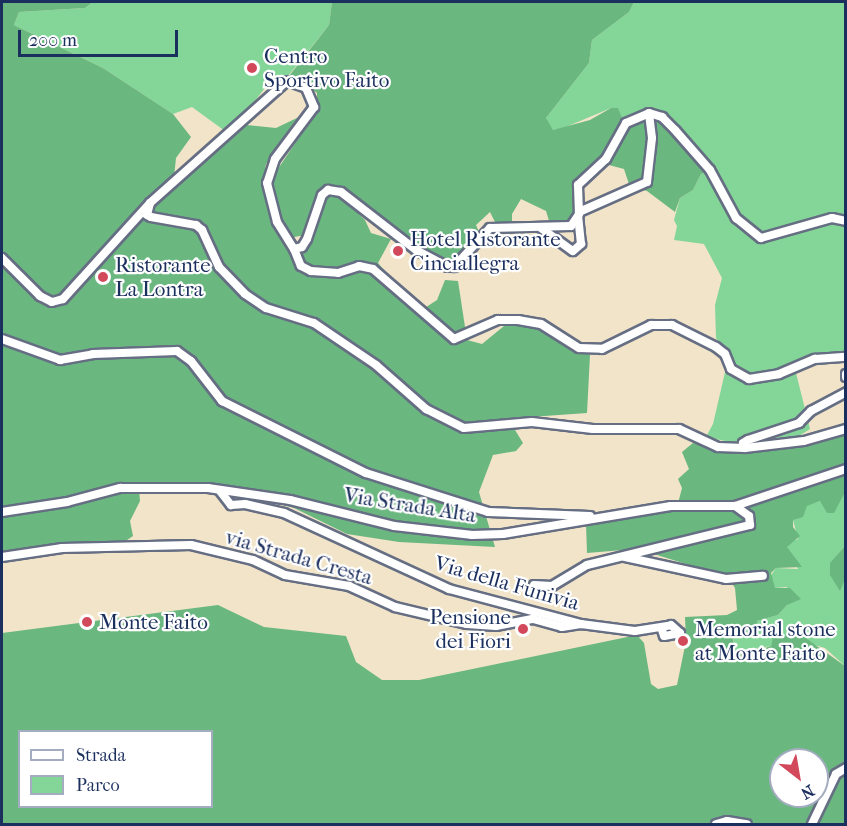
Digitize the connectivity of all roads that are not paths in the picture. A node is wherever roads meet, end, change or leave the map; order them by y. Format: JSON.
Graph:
{"nodes":[{"id":1,"x":649,"y":113,"type":"junction"},
{"id":2,"x":150,"y":203,"type":"junction"},
{"id":3,"x":578,"y":214,"type":"junction"},
{"id":4,"x":846,"y":221,"type":"edge"},
{"id":5,"x":541,"y":228,"type":"junction"},
{"id":6,"x":294,"y":249,"type":"junction"},
{"id":7,"x":2,"y":258,"type":"edge"},
{"id":8,"x":2,"y":339,"type":"edge"},
{"id":9,"x":846,"y":357,"type":"edge"},
{"id":10,"x":846,"y":393,"type":"edge"},
{"id":11,"x":846,"y":429,"type":"edge"},
{"id":12,"x":745,"y":448,"type":"junction"},
{"id":13,"x":846,"y":469,"type":"edge"},
{"id":14,"x":220,"y":491,"type":"junction"},
{"id":15,"x":735,"y":506,"type":"junction"},
{"id":16,"x":2,"y":512,"type":"edge"},
{"id":17,"x":593,"y":517,"type":"junction"},
{"id":18,"x":2,"y":557,"type":"edge"},
{"id":19,"x":625,"y":557,"type":"junction"},
{"id":20,"x":763,"y":576,"type":"dead end"},
{"id":21,"x":534,"y":585,"type":"dead end"},
{"id":22,"x":581,"y":624,"type":"junction"},
{"id":23,"x":661,"y":627,"type":"dead end"},
{"id":24,"x":846,"y":768,"type":"edge"},
{"id":25,"x":716,"y":825,"type":"edge"},
{"id":26,"x":747,"y":825,"type":"edge"},
{"id":27,"x":812,"y":825,"type":"edge"}],
"edges":[{"from":1,"to":3,"type":"street"},
{"from":1,"to":3,"type":"street"},
{"from":1,"to":4,"type":"street"},
{"from":2,"to":6,"type":"street"},
{"from":2,"to":7,"type":"street"},
{"from":2,"to":12,"type":"street"},
{"from":3,"to":5,"type":"street"},
{"from":3,"to":5,"type":"street"},
{"from":5,"to":6,"type":"street"},
{"from":6,"to":9,"type":"street"},
{"from":8,"to":17,"type":"street"},
{"from":10,"to":12,"type":"street"},
{"from":11,"to":12,"type":"street"},
{"from":13,"to":15,"type":"street","name":"Via Strada Alta"},
{"from":14,"to":16,"type":"street","name":"Via Strada Alta"},
{"from":14,"to":17,"type":"street","name":"Via Strada Alta"},
{"from":14,"to":22,"type":"street","name":"Via della Funivia"},
{"from":15,"to":17,"type":"street","name":"Via Strada Alta"},
{"from":15,"to":19,"type":"street"},
{"from":18,"to":22,"type":"street","name":"via Strada Cresta"},
{"from":19,"to":20,"type":"street"},
{"from":19,"to":21,"type":"street"},
{"from":22,"to":23,"type":"street","name":"Via della Funivia"},
{"from":24,"to":27,"type":"street"},
{"from":25,"to":26,"type":"street"}]}
